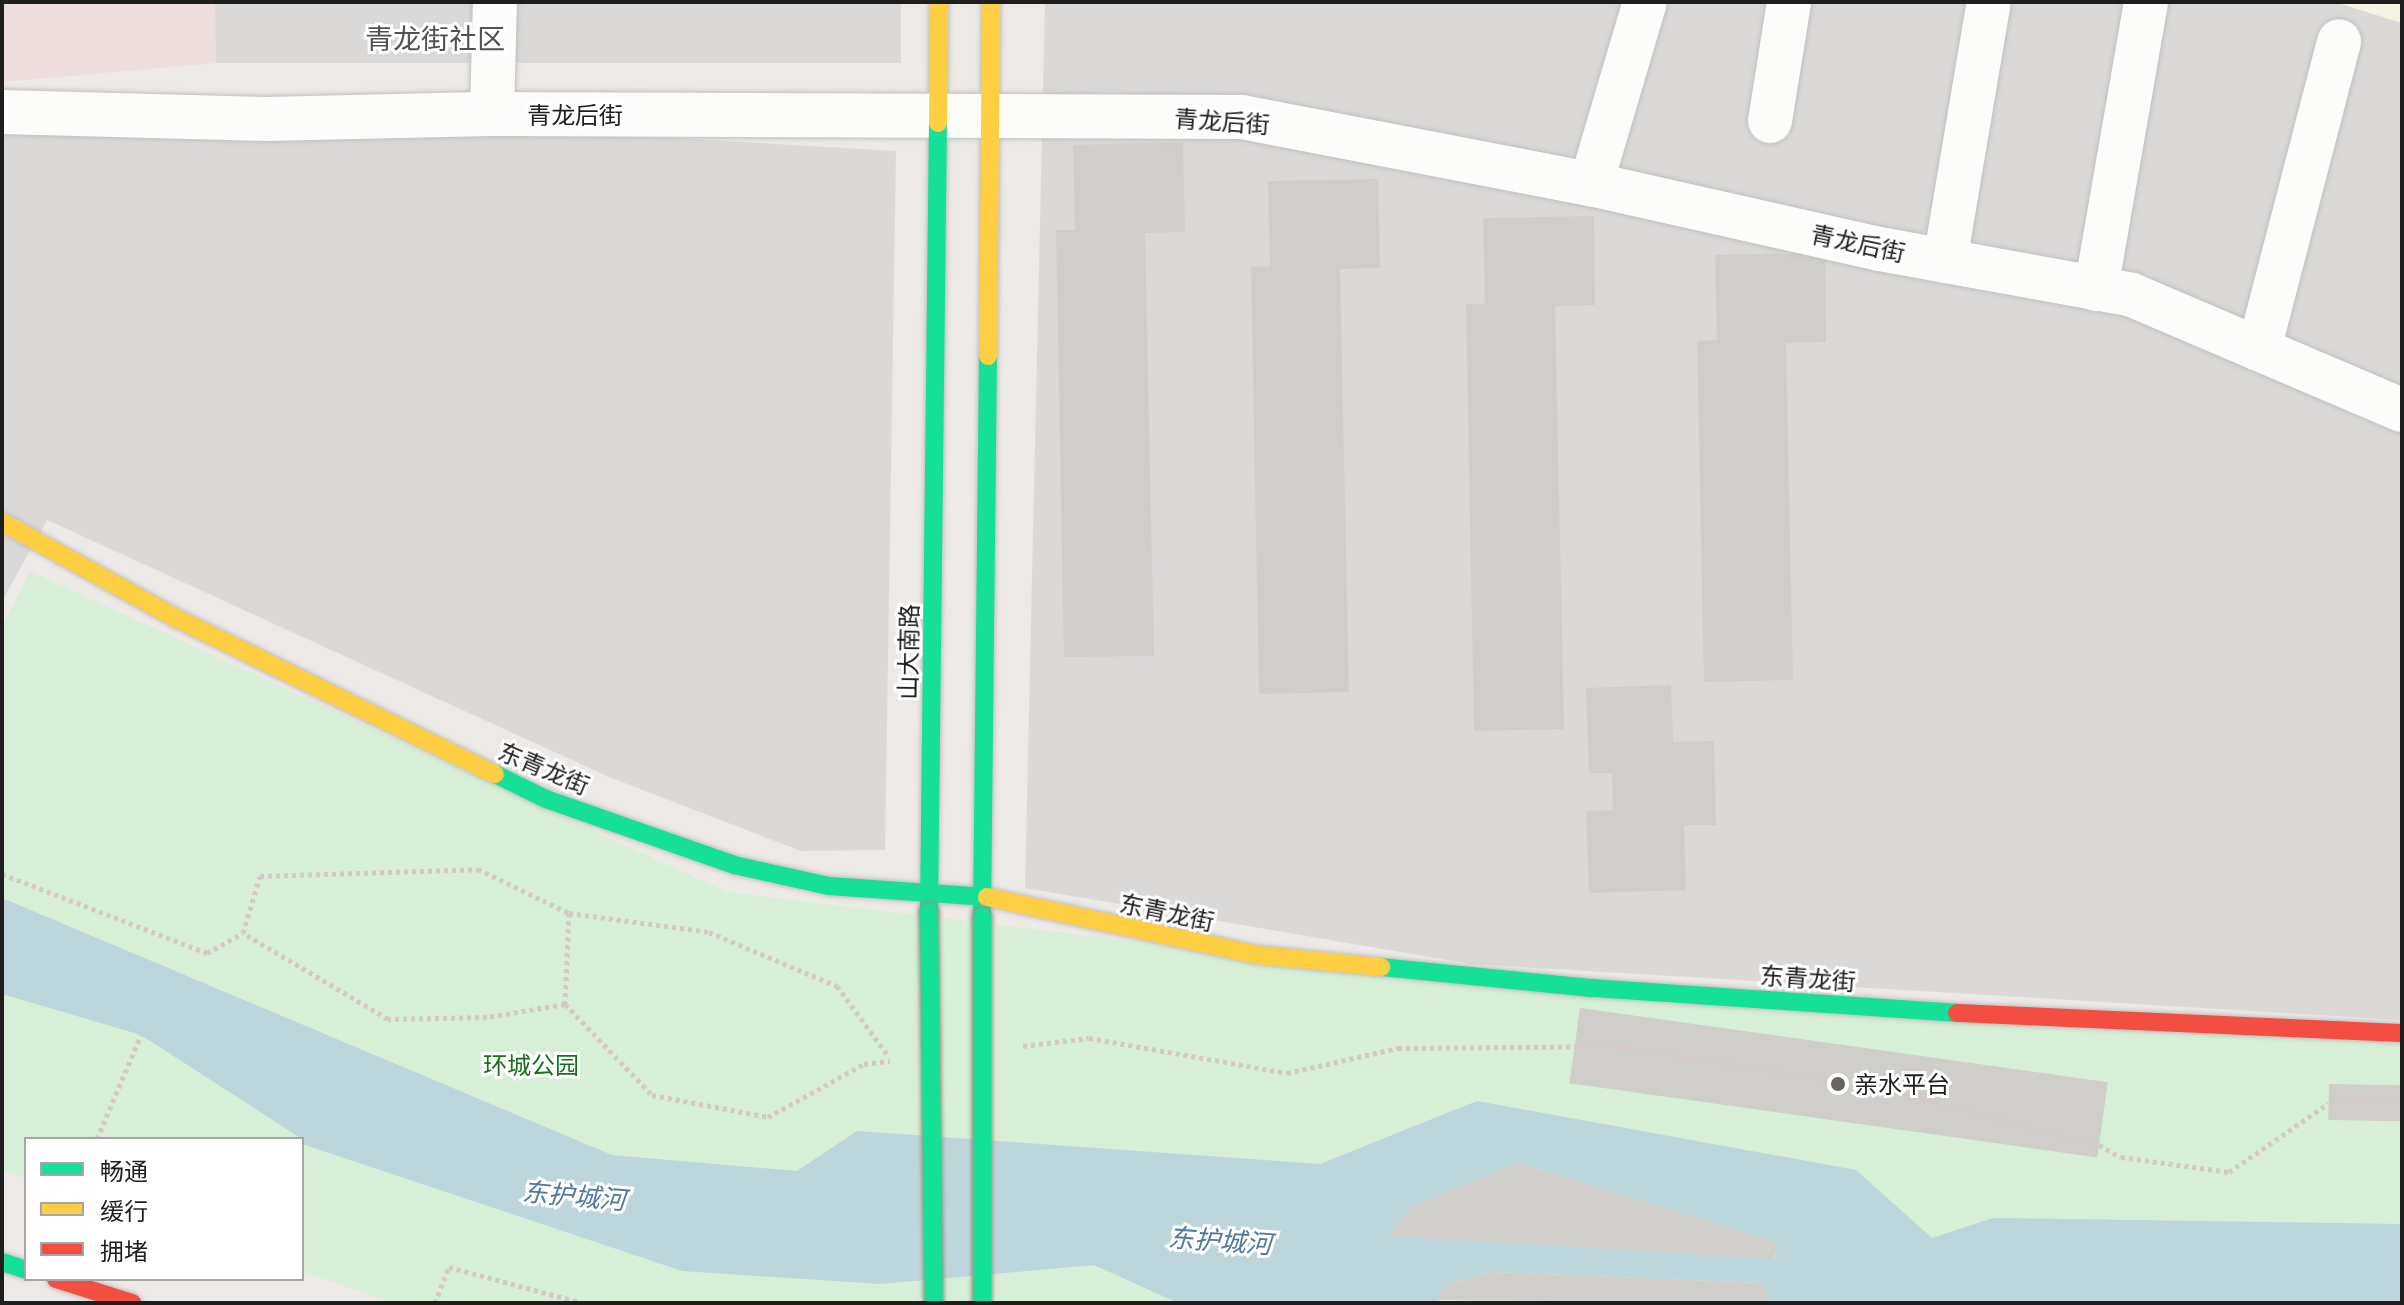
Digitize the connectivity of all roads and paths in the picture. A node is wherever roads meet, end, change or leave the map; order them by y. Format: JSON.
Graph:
{"nodes":[{"id":1,"x":495,"y":2,"type":"edge"},
{"id":2,"x":939,"y":2,"type":"edge"},
{"id":3,"x":991,"y":2,"type":"edge"},
{"id":4,"x":1645,"y":2,"type":"edge"},
{"id":5,"x":1789,"y":2,"type":"edge"},
{"id":6,"x":1989,"y":2,"type":"edge"},
{"id":7,"x":2146,"y":2,"type":"edge"},
{"id":8,"x":2339,"y":41,"type":"dead end"},
{"id":9,"x":2,"y":112,"type":"edge"},
{"id":10,"x":492,"y":114,"type":"junction"},
{"id":11,"x":989,"y":114,"type":"junction"},
{"id":12,"x":938,"y":116,"type":"junction"},
{"id":13,"x":1770,"y":121,"type":"dead end"},
{"id":14,"x":1591,"y":184,"type":"junction"},
{"id":15,"x":1945,"y":261,"type":"junction"},
{"id":16,"x":2096,"y":289,"type":"junction"},
{"id":17,"x":2259,"y":349,"type":"junction"},
{"id":18,"x":2402,"y":410,"type":"edge"},
{"id":19,"x":2,"y":522,"type":"edge"},
{"id":20,"x":2,"y":874,"type":"edge"},
{"id":21,"x":929,"y":889,"type":"junction"},
{"id":22,"x":984,"y":896,"type":"junction"},
{"id":23,"x":569,"y":913,"type":"junction"},
{"id":24,"x":243,"y":933,"type":"junction"},
{"id":25,"x":565,"y":1004,"type":"junction"},
{"id":26,"x":2402,"y":1033,"type":"edge"},
{"id":27,"x":141,"y":1035,"type":"dead end"},
{"id":28,"x":1013,"y":1047,"type":"dead end"},
{"id":29,"x":907,"y":1059,"type":"dead end"},
{"id":30,"x":892,"y":1061,"type":"junction"},
{"id":31,"x":2402,"y":1096,"type":"edge"},
{"id":32,"x":98,"y":1137,"type":"edge"},
{"id":33,"x":2,"y":1262,"type":"edge"},
{"id":34,"x":24,"y":1269,"type":"edge"},
{"id":35,"x":62,"y":1281,"type":"edge"},
{"id":36,"x":132,"y":1303,"type":"edge"},
{"id":37,"x":435,"y":1303,"type":"edge"},
{"id":38,"x":582,"y":1303,"type":"edge"},
{"id":39,"x":934,"y":1303,"type":"edge"},
{"id":40,"x":982,"y":1303,"type":"edge"}],
"edges":[{"from":1,"to":10,"type":"street"},
{"from":2,"to":12,"type":"main road","name":"山大南路"},
{"from":3,"to":11,"type":"main road"},
{"from":4,"to":14,"type":"street"},
{"from":5,"to":13,"type":"street"},
{"from":6,"to":15,"type":"street"},
{"from":7,"to":16,"type":"street"},
{"from":8,"to":17,"type":"street"},
{"from":9,"to":10,"type":"street","name":"青龙后街"},
{"from":10,"to":12,"type":"street","name":"青龙后街"},
{"from":11,"to":12,"type":"street","name":"青龙后街"},
{"from":11,"to":14,"type":"street","name":"青龙后街"},
{"from":11,"to":22,"type":"main road"},
{"from":12,"to":21,"type":"main road","name":"山大南路"},
{"from":14,"to":15,"type":"street","name":"青龙后街"},
{"from":15,"to":16,"type":"street","name":"青龙后街"},
{"from":16,"to":17,"type":"street","name":"青龙后街"},
{"from":17,"to":18,"type":"street","name":"青龙后街"},
{"from":19,"to":21,"type":"main road","name":"东青龙街"},
{"from":20,"to":24,"type":"path"},
{"from":21,"to":22,"type":"main road","name":"东青龙街"},
{"from":21,"to":39,"type":"main road","name":"山大南路","bridge":true},
{"from":22,"to":26,"type":"main road","name":"东青龙街"},
{"from":22,"to":40,"type":"main road","bridge":true},
{"from":23,"to":24,"type":"path"},
{"from":23,"to":25,"type":"path"},
{"from":23,"to":30,"type":"path"},
{"from":24,"to":25,"type":"path"},
{"from":25,"to":30,"type":"path"},
{"from":27,"to":32,"type":"path"},
{"from":28,"to":31,"type":"path"},
{"from":29,"to":30,"type":"path"},
{"from":33,"to":34,"type":"main road"},
{"from":35,"to":36,"type":"main road"},
{"from":37,"to":38,"type":"path"}]}
